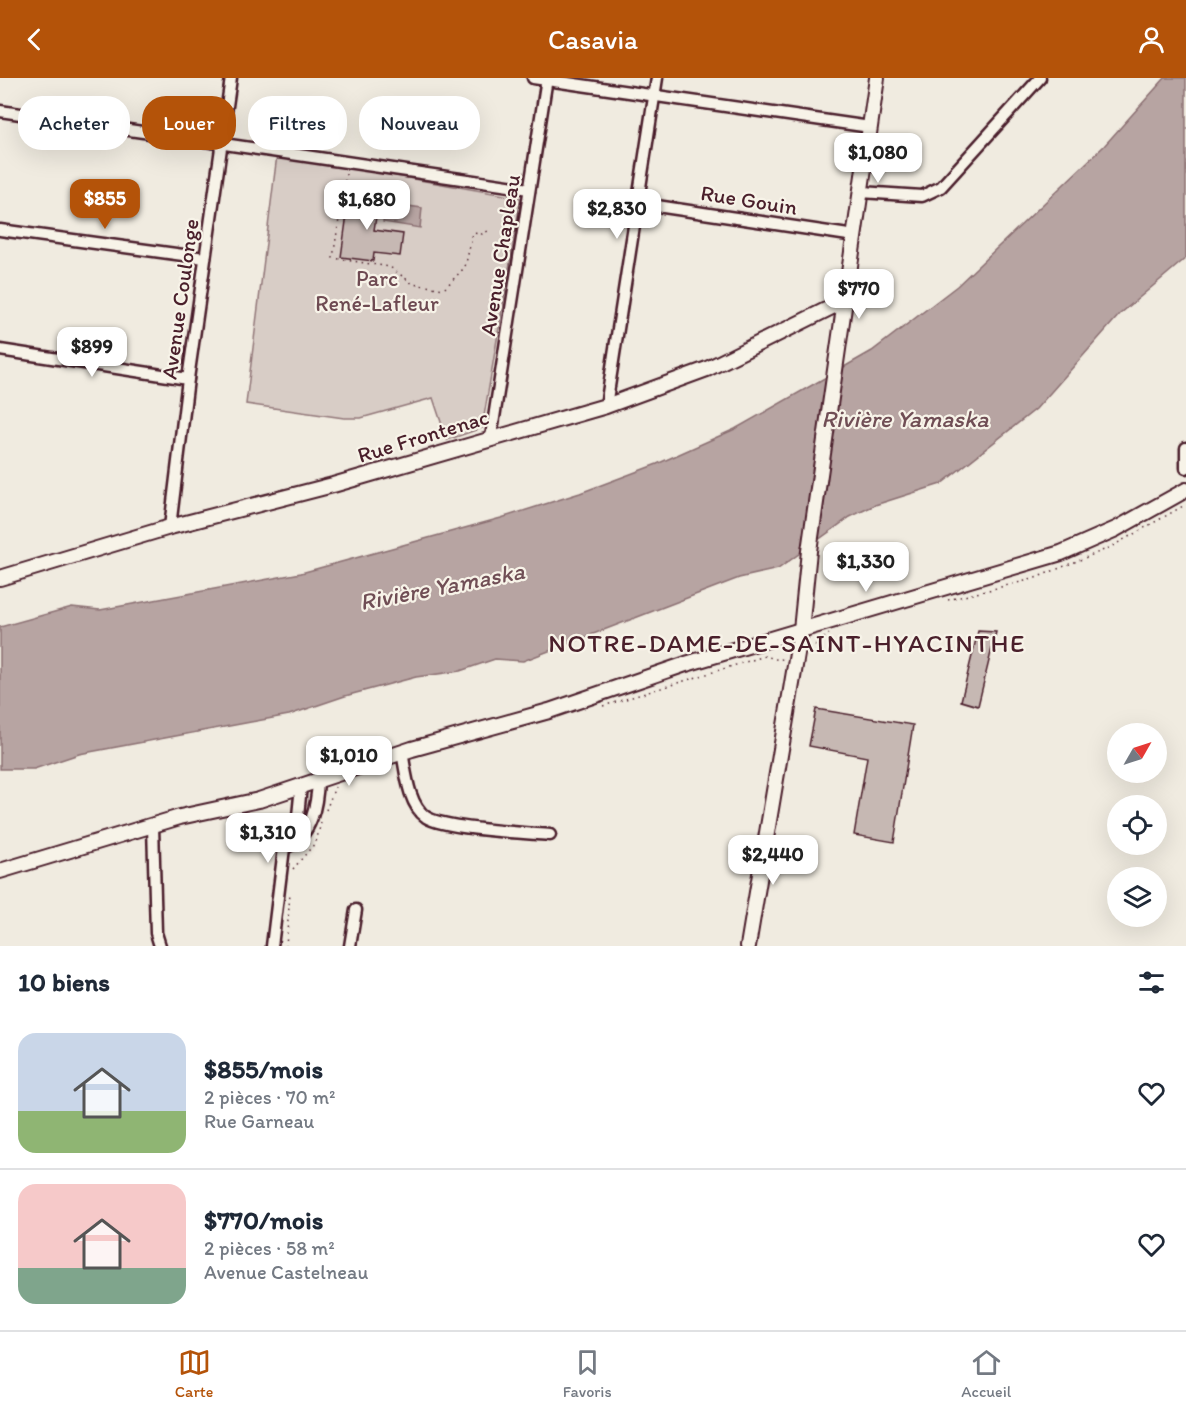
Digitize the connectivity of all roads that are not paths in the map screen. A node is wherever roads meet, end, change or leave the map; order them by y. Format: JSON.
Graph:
{"nodes":[{"id":1,"x":231,"y":78,"type":"edge"},
{"id":2,"x":533,"y":78,"type":"edge"},
{"id":3,"x":657,"y":78,"type":"edge"},
{"id":4,"x":877,"y":78,"type":"edge"},
{"id":5,"x":1040,"y":78,"type":"edge"},
{"id":6,"x":546,"y":79,"type":"edge"},
{"id":7,"x":229,"y":96,"type":"edge"},
{"id":8,"x":654,"y":96,"type":"junction"},
{"id":9,"x":0,"y":111,"type":"edge"},
{"id":10,"x":870,"y":127,"type":"junction"},
{"id":11,"x":142,"y":132,"type":"edge"},
{"id":12,"x":236,"y":146,"type":"edge"},
{"id":13,"x":221,"y":150,"type":"edge"},
{"id":14,"x":529,"y":189,"type":"junction"},
{"id":15,"x":861,"y":192,"type":"junction"},
{"id":16,"x":637,"y":203,"type":"junction"},
{"id":17,"x":0,"y":230,"type":"edge"},
{"id":18,"x":855,"y":236,"type":"junction"},
{"id":19,"x":205,"y":258,"type":"junction"},
{"id":20,"x":846,"y":300,"type":"junction"},
{"id":21,"x":0,"y":350,"type":"edge"},
{"id":22,"x":188,"y":379,"type":"junction"},
{"id":23,"x":606,"y":406,"type":"junction"},
{"id":24,"x":491,"y":437,"type":"junction"},
{"id":25,"x":1186,"y":448,"type":"edge"},
{"id":26,"x":1186,"y":468,"type":"edge"},
{"id":27,"x":1186,"y":490,"type":"edge"},
{"id":28,"x":170,"y":527,"type":"junction"},
{"id":29,"x":0,"y":578,"type":"edge"},
{"id":30,"x":801,"y":630,"type":"junction"},
{"id":31,"x":402,"y":752,"type":"junction"},
{"id":32,"x":318,"y":780,"type":"junction"},
{"id":33,"x":301,"y":786,"type":"junction"},
{"id":34,"x":153,"y":825,"type":"junction"},
{"id":35,"x":550,"y":835,"type":"dead end"},
{"id":36,"x":284,"y":848,"type":"junction"},
{"id":37,"x":0,"y":871,"type":"edge"},
{"id":38,"x":356,"y":910,"type":"dead end"},
{"id":39,"x":160,"y":946,"type":"edge"},
{"id":40,"x":273,"y":946,"type":"edge"},
{"id":41,"x":350,"y":946,"type":"edge"},
{"id":42,"x":748,"y":946,"type":"edge"}],
"edges":[{"from":1,"to":7,"type":"street","name":"Avenue Coulonge"},
{"from":2,"to":6,"type":"street"},
{"from":3,"to":8,"type":"street"},
{"from":4,"to":10,"type":"main road"},
{"from":5,"to":15,"type":"street"},
{"from":6,"to":8,"type":"street"},
{"from":6,"to":14,"type":"street","name":"Avenue Chapleau"},
{"from":8,"to":10,"type":"street"},
{"from":8,"to":16,"type":"street"},
{"from":9,"to":11,"type":"street"},
{"from":10,"to":15,"type":"main road"},
{"from":12,"to":14,"type":"street"},
{"from":13,"to":19,"type":"street","name":"Avenue Coulonge"},
{"from":14,"to":24,"type":"street","name":"Avenue Chapleau"},
{"from":15,"to":18,"type":"main road"},
{"from":16,"to":18,"type":"street","name":"Rue Gouin"},
{"from":16,"to":23,"type":"street"},
{"from":17,"to":19,"type":"street"},
{"from":18,"to":20,"type":"main road"},
{"from":19,"to":22,"type":"street","name":"Avenue Coulonge"},
{"from":20,"to":23,"type":"main road","name":"Rue Frontenac"},
{"from":20,"to":30,"type":"main road"},
{"from":21,"to":22,"type":"street"},
{"from":22,"to":28,"type":"street","name":"Avenue Coulonge"},
{"from":23,"to":24,"type":"main road","name":"Rue Frontenac"},
{"from":24,"to":28,"type":"main road","name":"Rue Frontenac"},
{"from":25,"to":26,"type":"street"},
{"from":27,"to":30,"type":"main road"},
{"from":28,"to":29,"type":"main road","name":"Rue Frontenac"},
{"from":30,"to":31,"type":"main road"},
{"from":30,"to":42,"type":"main road"},
{"from":31,"to":32,"type":"main road"},
{"from":31,"to":35,"type":"street"},
{"from":32,"to":33,"type":"main road"},
{"from":32,"to":36,"type":"street"},
{"from":33,"to":34,"type":"main road"},
{"from":33,"to":36,"type":"street"},
{"from":34,"to":37,"type":"main road"},
{"from":34,"to":39,"type":"street"},
{"from":36,"to":40,"type":"street"},
{"from":38,"to":41,"type":"street"}]}
